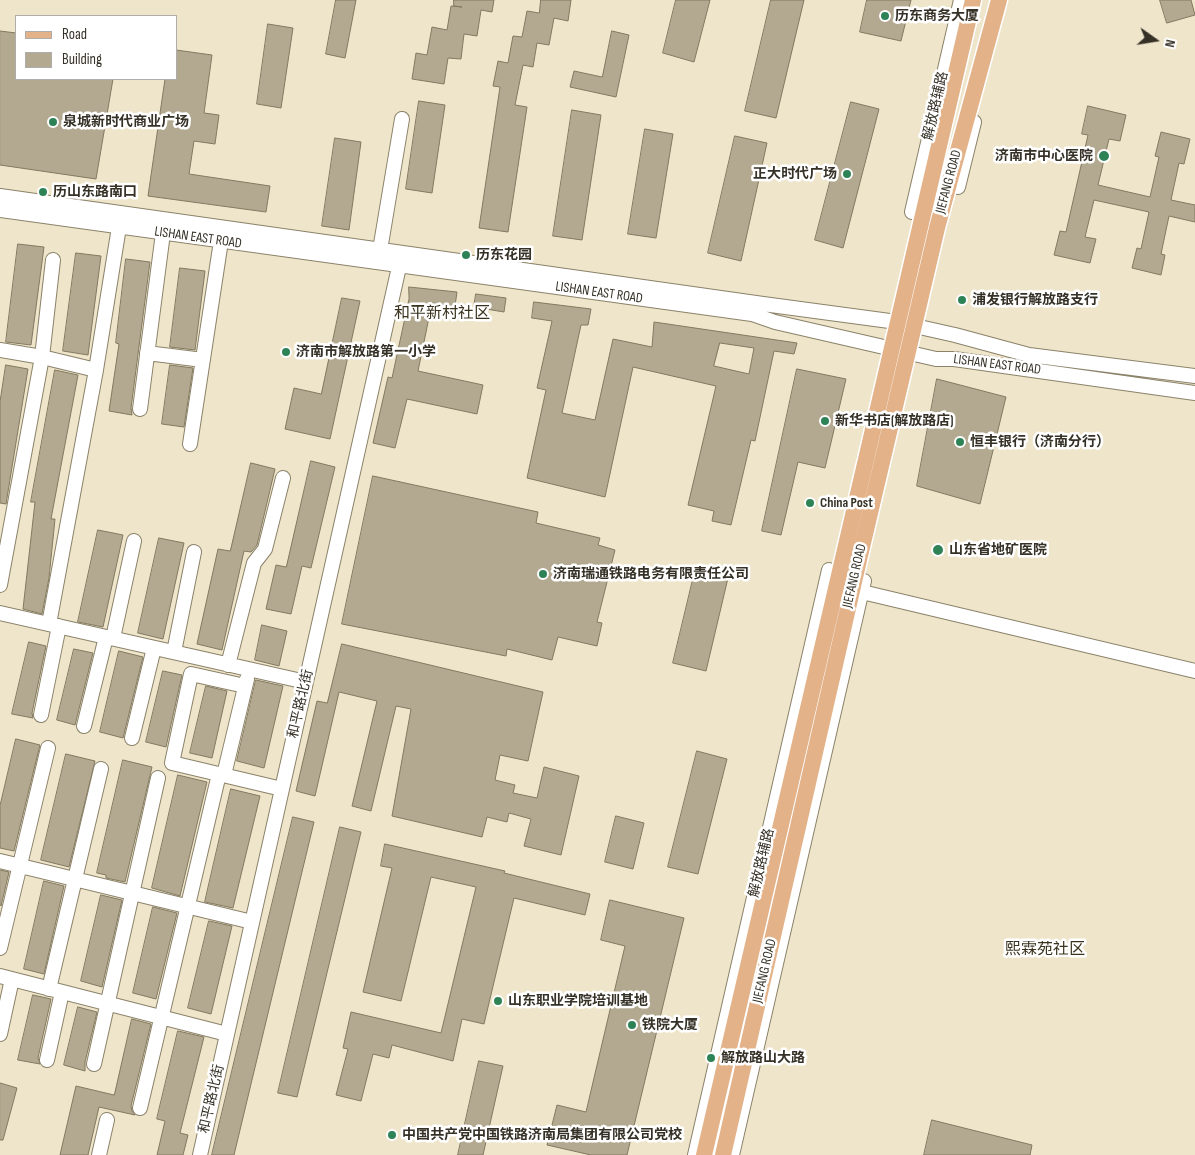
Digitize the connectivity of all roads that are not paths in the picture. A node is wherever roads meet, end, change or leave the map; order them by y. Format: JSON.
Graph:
{"nodes":[{"id":1,"x":961,"y":0,"type":"edge"},
{"id":2,"x":973,"y":0,"type":"edge"},
{"id":3,"x":999,"y":0,"type":"edge"},
{"id":4,"x":1003,"y":0,"type":"edge"},
{"id":5,"x":402,"y":119,"type":"dead end"},
{"id":6,"x":957,"y":194,"type":"joint"},
{"id":7,"x":0,"y":196,"type":"edge"},
{"id":8,"x":0,"y":210,"type":"edge"},
{"id":9,"x":916,"y":219,"type":"junction"},
{"id":10,"x":120,"y":227,"type":"junction"},
{"id":11,"x":937,"y":228,"type":"junction"},
{"id":12,"x":164,"y":233,"type":"junction"},
{"id":13,"x":220,"y":241,"type":"junction"},
{"id":14,"x":380,"y":250,"type":"junction"},
{"id":15,"x":401,"y":259,"type":"junction"},
{"id":16,"x":53,"y":260,"type":"dead end"},
{"id":17,"x":897,"y":322,"type":"junction"},
{"id":18,"x":914,"y":326,"type":"junction"},
{"id":19,"x":891,"y":349,"type":"junction"},
{"id":20,"x":0,"y":350,"type":"edge"},
{"id":21,"x":147,"y":353,"type":"junction"},
{"id":22,"x":908,"y":353,"type":"junction"},
{"id":23,"x":42,"y":357,"type":"junction"},
{"id":24,"x":202,"y":360,"type":"junction"},
{"id":25,"x":96,"y":370,"type":"junction"},
{"id":26,"x":1195,"y":376,"type":"edge"},
{"id":27,"x":1195,"y":392,"type":"edge"},
{"id":28,"x":140,"y":409,"type":"dead end"},
{"id":29,"x":190,"y":444,"type":"dead end"},
{"id":30,"x":283,"y":478,"type":"dead end"},
{"id":31,"x":134,"y":541,"type":"dead end"},
{"id":32,"x":194,"y":552,"type":"dead end"},
{"id":33,"x":851,"y":558,"type":"junction"},
{"id":34,"x":828,"y":570,"type":"joint"},
{"id":35,"x":0,"y":585,"type":"edge"},
{"id":36,"x":863,"y":586,"type":"junction"},
{"id":37,"x":0,"y":613,"type":"edge"},
{"id":38,"x":54,"y":625,"type":"junction"},
{"id":39,"x":109,"y":638,"type":"junction"},
{"id":40,"x":154,"y":648,"type":"junction"},
{"id":41,"x":174,"y":652,"type":"junction"},
{"id":42,"x":228,"y":665,"type":"junction"},
{"id":43,"x":249,"y":669,"type":"junction"},
{"id":44,"x":1195,"y":671,"type":"edge"},
{"id":45,"x":306,"y":682,"type":"junction"},
{"id":46,"x":245,"y":686,"type":"junction"},
{"id":47,"x":41,"y":715,"type":"dead end"},
{"id":48,"x":84,"y":726,"type":"dead end"},
{"id":49,"x":132,"y":738,"type":"dead end"},
{"id":50,"x":48,"y":748,"type":"dead end"},
{"id":51,"x":101,"y":769,"type":"dead end"},
{"id":52,"x":221,"y":775,"type":"junction"},
{"id":53,"x":158,"y":778,"type":"dead end"},
{"id":54,"x":282,"y":789,"type":"junction"},
{"id":55,"x":0,"y":861,"type":"edge"},
{"id":56,"x":21,"y":865,"type":"junction"},
{"id":57,"x":75,"y":878,"type":"junction"},
{"id":58,"x":131,"y":892,"type":"junction"},
{"id":59,"x":187,"y":906,"type":"junction"},
{"id":60,"x":252,"y":922,"type":"junction"},
{"id":61,"x":0,"y":948,"type":"edge"},
{"id":62,"x":6,"y":978,"type":"edge"},
{"id":63,"x":56,"y":991,"type":"junction"},
{"id":64,"x":107,"y":1004,"type":"junction"},
{"id":65,"x":161,"y":1017,"type":"junction"},
{"id":66,"x":0,"y":1034,"type":"edge"},
{"id":67,"x":227,"y":1034,"type":"junction"},
{"id":68,"x":47,"y":1060,"type":"dead end"},
{"id":69,"x":94,"y":1064,"type":"dead end"},
{"id":70,"x":140,"y":1108,"type":"dead end"},
{"id":71,"x":107,"y":1120,"type":"dead end"},
{"id":72,"x":99,"y":1155,"type":"edge"},
{"id":73,"x":200,"y":1155,"type":"edge"},
{"id":74,"x":695,"y":1155,"type":"edge"},
{"id":75,"x":704,"y":1155,"type":"edge"},
{"id":76,"x":723,"y":1155,"type":"edge"},
{"id":77,"x":732,"y":1155,"type":"edge"}],
"edges":[{"from":1,"to":9,"type":"street","name":"解放路辅路"},
{"from":2,"to":9,"type":"main road","name":"JIEFANG ROAD"},
{"from":3,"to":11,"type":"main road","name":"JIEFANG ROAD"},
{"from":4,"to":6,"type":"street"},
{"from":5,"to":14,"type":"street"},
{"from":6,"to":11,"type":"main road"},
{"from":7,"to":14,"type":"street","name":"LISHAN EAST ROAD"},
{"from":8,"to":10,"type":"street","name":"LISHAN EAST ROAD"},
{"from":9,"to":17,"type":"main road","name":"JIEFANG ROAD"},
{"from":10,"to":12,"type":"street","name":"LISHAN EAST ROAD"},
{"from":10,"to":25,"type":"street"},
{"from":11,"to":18,"type":"main road","name":"JIEFANG ROAD"},
{"from":12,"to":13,"type":"street","name":"LISHAN EAST ROAD"},
{"from":12,"to":21,"type":"street"},
{"from":13,"to":15,"type":"street","name":"LISHAN EAST ROAD"},
{"from":13,"to":24,"type":"street"},
{"from":14,"to":15,"type":"street","name":"LISHAN EAST ROAD"},
{"from":15,"to":17,"type":"street","name":"LISHAN EAST ROAD"},
{"from":15,"to":19,"type":"street","name":"LISHAN EAST ROAD"},
{"from":15,"to":45,"type":"street","name":"和平路北街"},
{"from":16,"to":23,"type":"street"},
{"from":17,"to":18,"type":"street","name":"LISHAN EAST ROAD"},
{"from":17,"to":19,"type":"main road","name":"JIEFANG ROAD"},
{"from":18,"to":22,"type":"main road","name":"JIEFANG ROAD"},
{"from":18,"to":26,"type":"street","name":"LISHAN EAST ROAD"},
{"from":19,"to":22,"type":"street","name":"LISHAN EAST ROAD"},
{"from":19,"to":33,"type":"main road","name":"JIEFANG ROAD"},
{"from":20,"to":23,"type":"street"},
{"from":21,"to":24,"type":"street"},
{"from":21,"to":28,"type":"street"},
{"from":22,"to":27,"type":"street","name":"LISHAN EAST ROAD"},
{"from":22,"to":33,"type":"main road","name":"JIEFANG ROAD"},
{"from":23,"to":25,"type":"street"},
{"from":23,"to":35,"type":"street"},
{"from":24,"to":29,"type":"street"},
{"from":25,"to":38,"type":"street"},
{"from":30,"to":42,"type":"street"},
{"from":31,"to":39,"type":"street"},
{"from":32,"to":41,"type":"street"},
{"from":33,"to":34,"type":"main road"},
{"from":33,"to":36,"type":"main road"},
{"from":33,"to":75,"type":"main road","name":"JIEFANG ROAD"},
{"from":33,"to":76,"type":"main road","name":"JIEFANG ROAD"},
{"from":34,"to":74,"type":"street","name":"解放路辅路"},
{"from":36,"to":44,"type":"street"},
{"from":36,"to":77,"type":"street"},
{"from":37,"to":38,"type":"street"},
{"from":38,"to":39,"type":"street"},
{"from":38,"to":47,"type":"street"},
{"from":39,"to":40,"type":"street"},
{"from":39,"to":48,"type":"street"},
{"from":40,"to":41,"type":"street"},
{"from":40,"to":49,"type":"street"},
{"from":41,"to":42,"type":"street"},
{"from":42,"to":43,"type":"street"},
{"from":43,"to":45,"type":"street"},
{"from":43,"to":46,"type":"street"},
{"from":45,"to":54,"type":"street","name":"和平路北街"},
{"from":46,"to":52,"type":"street"},
{"from":46,"to":52,"type":"street"},
{"from":50,"to":56,"type":"street"},
{"from":51,"to":57,"type":"street"},
{"from":52,"to":54,"type":"street"},
{"from":52,"to":59,"type":"street"},
{"from":53,"to":58,"type":"street"},
{"from":54,"to":60,"type":"street","name":"和平路北街"},
{"from":55,"to":56,"type":"street"},
{"from":56,"to":57,"type":"street"},
{"from":56,"to":61,"type":"street"},
{"from":57,"to":58,"type":"street"},
{"from":57,"to":63,"type":"street"},
{"from":58,"to":59,"type":"street"},
{"from":58,"to":64,"type":"street"},
{"from":59,"to":60,"type":"street"},
{"from":59,"to":65,"type":"street"},
{"from":60,"to":67,"type":"street","name":"和平路北街"},
{"from":62,"to":63,"type":"street"},
{"from":62,"to":66,"type":"street"},
{"from":63,"to":64,"type":"street"},
{"from":63,"to":68,"type":"street"},
{"from":64,"to":65,"type":"street"},
{"from":64,"to":69,"type":"street"},
{"from":65,"to":67,"type":"street"},
{"from":65,"to":70,"type":"street"},
{"from":67,"to":73,"type":"street","name":"和平路北街"},
{"from":71,"to":72,"type":"street"}]}
